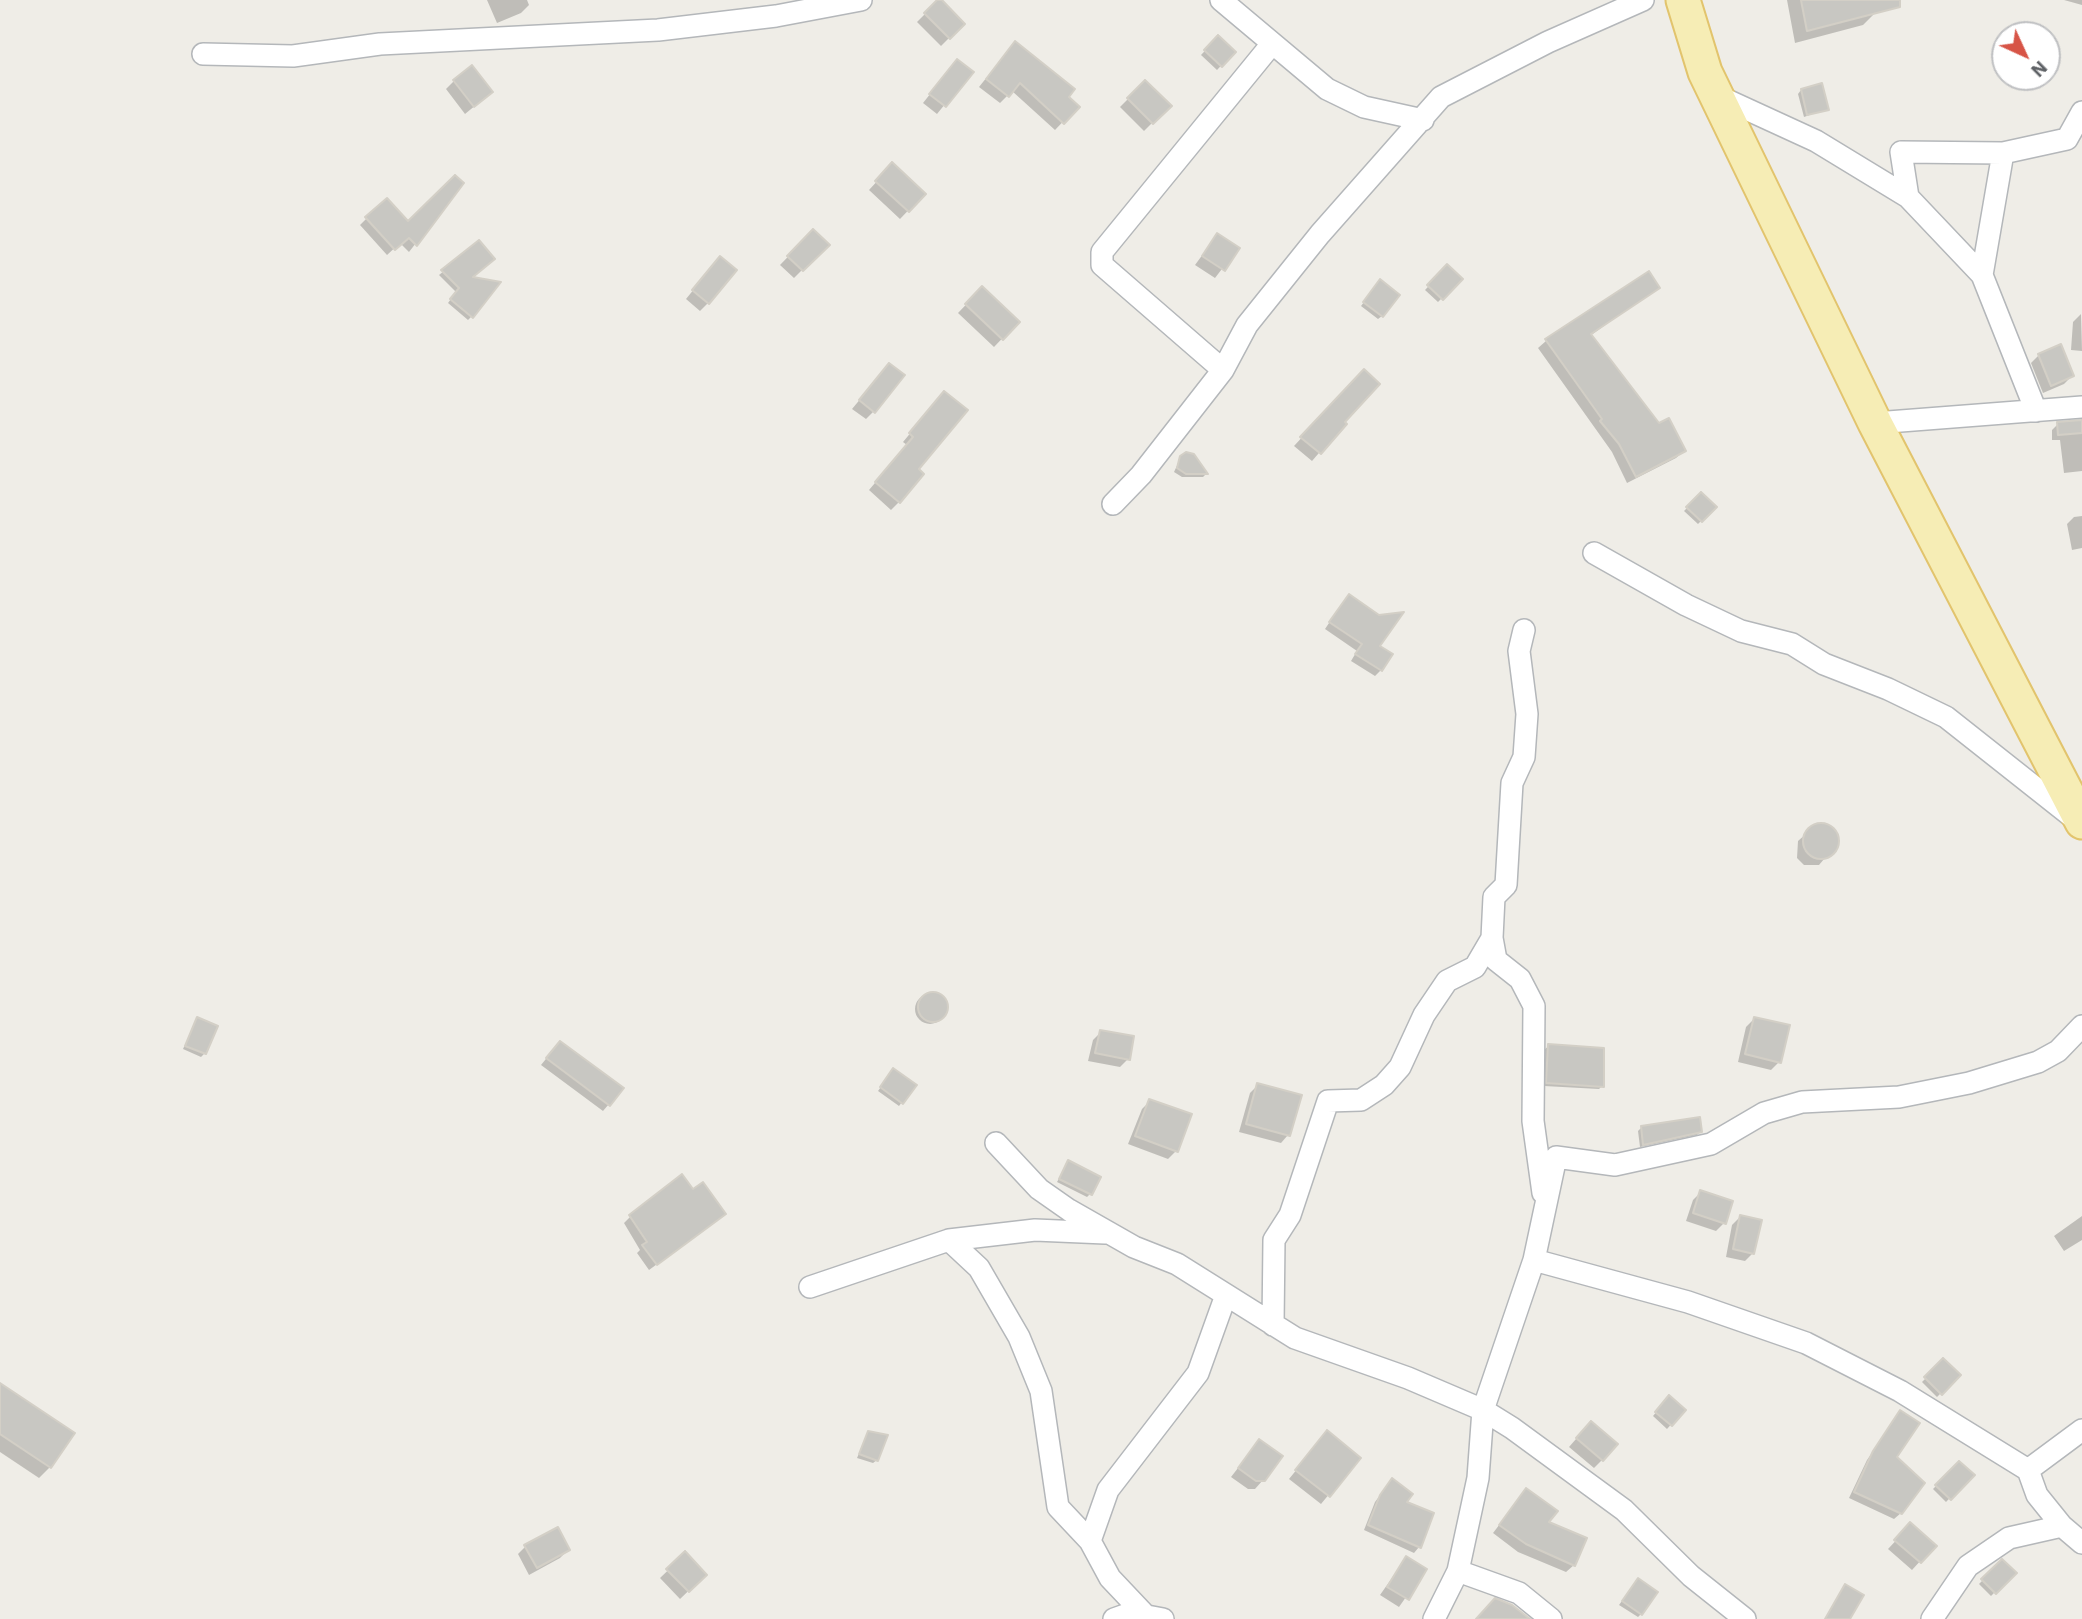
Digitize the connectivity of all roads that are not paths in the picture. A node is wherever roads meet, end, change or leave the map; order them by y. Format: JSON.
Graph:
{"nodes":[{"id":1,"x":862,"y":0,"type":"edge"},
{"id":2,"x":1222,"y":0,"type":"edge"},
{"id":3,"x":1643,"y":0,"type":"edge"},
{"id":4,"x":1683,"y":0,"type":"edge"},
{"id":5,"x":1271,"y":45,"type":"junction"},
{"id":6,"x":203,"y":54,"type":"dead end"},
{"id":7,"x":1718,"y":96,"type":"junction"},
{"id":8,"x":2082,"y":112,"type":"edge"},
{"id":9,"x":1423,"y":120,"type":"junction"},
{"id":10,"x":2003,"y":153,"type":"junction"},
{"id":11,"x":1908,"y":197,"type":"junction"},
{"id":12,"x":1982,"y":275,"type":"junction"},
{"id":13,"x":1223,"y":370,"type":"junction"},
{"id":14,"x":2082,"y":407,"type":"edge"},
{"id":15,"x":2036,"y":411,"type":"junction"},
{"id":16,"x":1875,"y":423,"type":"junction"},
{"id":17,"x":1113,"y":504,"type":"dead end"},
{"id":18,"x":1594,"y":553,"type":"dead end"},
{"id":19,"x":1524,"y":630,"type":"dead end"},
{"id":20,"x":2082,"y":823,"type":"edge"},
{"id":21,"x":1492,"y":938,"type":"junction"},
{"id":22,"x":2082,"y":1026,"type":"edge"},
{"id":23,"x":996,"y":1143,"type":"dead end"},
{"id":24,"x":1545,"y":1209,"type":"junction"},
{"id":25,"x":1111,"y":1234,"type":"junction"},
{"id":26,"x":949,"y":1240,"type":"junction"},
{"id":27,"x":1534,"y":1260,"type":"junction"},
{"id":28,"x":810,"y":1287,"type":"dead end"},
{"id":29,"x":1227,"y":1295,"type":"junction"},
{"id":30,"x":1273,"y":1325,"type":"junction"},
{"id":31,"x":1483,"y":1410,"type":"junction"},
{"id":32,"x":2082,"y":1430,"type":"edge"},
{"id":33,"x":2028,"y":1470,"type":"junction"},
{"id":34,"x":2062,"y":1526,"type":"junction"},
{"id":35,"x":1090,"y":1541,"type":"junction"},
{"id":36,"x":2082,"y":1543,"type":"edge"},
{"id":37,"x":1458,"y":1571,"type":"junction"},
{"id":38,"x":1135,"y":1617,"type":"edge"},
{"id":39,"x":1434,"y":1619,"type":"edge"},
{"id":40,"x":1551,"y":1619,"type":"edge"},
{"id":41,"x":1745,"y":1619,"type":"edge"},
{"id":42,"x":1932,"y":1619,"type":"edge"}],
"edges":[{"from":1,"to":6,"type":"street"},
{"from":2,"to":5,"type":"street"},
{"from":3,"to":9,"type":"street"},
{"from":4,"to":7,"type":"main road"},
{"from":5,"to":9,"type":"street"},
{"from":5,"to":13,"type":"street"},
{"from":7,"to":11,"type":"street"},
{"from":7,"to":16,"type":"main road"},
{"from":8,"to":10,"type":"street"},
{"from":9,"to":13,"type":"street"},
{"from":10,"to":11,"type":"street"},
{"from":10,"to":12,"type":"street"},
{"from":11,"to":12,"type":"street"},
{"from":12,"to":15,"type":"street"},
{"from":13,"to":17,"type":"street"},
{"from":14,"to":15,"type":"street"},
{"from":15,"to":16,"type":"street"},
{"from":16,"to":20,"type":"main road"},
{"from":18,"to":20,"type":"street"},
{"from":19,"to":21,"type":"street"},
{"from":21,"to":24,"type":"street"},
{"from":21,"to":30,"type":"street"},
{"from":22,"to":24,"type":"street"},
{"from":23,"to":25,"type":"street"},
{"from":24,"to":27,"type":"street"},
{"from":25,"to":26,"type":"street"},
{"from":25,"to":29,"type":"street"},
{"from":26,"to":28,"type":"street"},
{"from":26,"to":35,"type":"street"},
{"from":27,"to":31,"type":"street"},
{"from":27,"to":33,"type":"street"},
{"from":29,"to":30,"type":"street"},
{"from":29,"to":35,"type":"street"},
{"from":30,"to":31,"type":"street"},
{"from":31,"to":37,"type":"street"},
{"from":31,"to":41,"type":"street"},
{"from":32,"to":33,"type":"street"},
{"from":33,"to":34,"type":"street"},
{"from":34,"to":36,"type":"street"},
{"from":34,"to":42,"type":"street"},
{"from":35,"to":38,"type":"street"},
{"from":37,"to":39,"type":"street"},
{"from":37,"to":40,"type":"street"}]}
